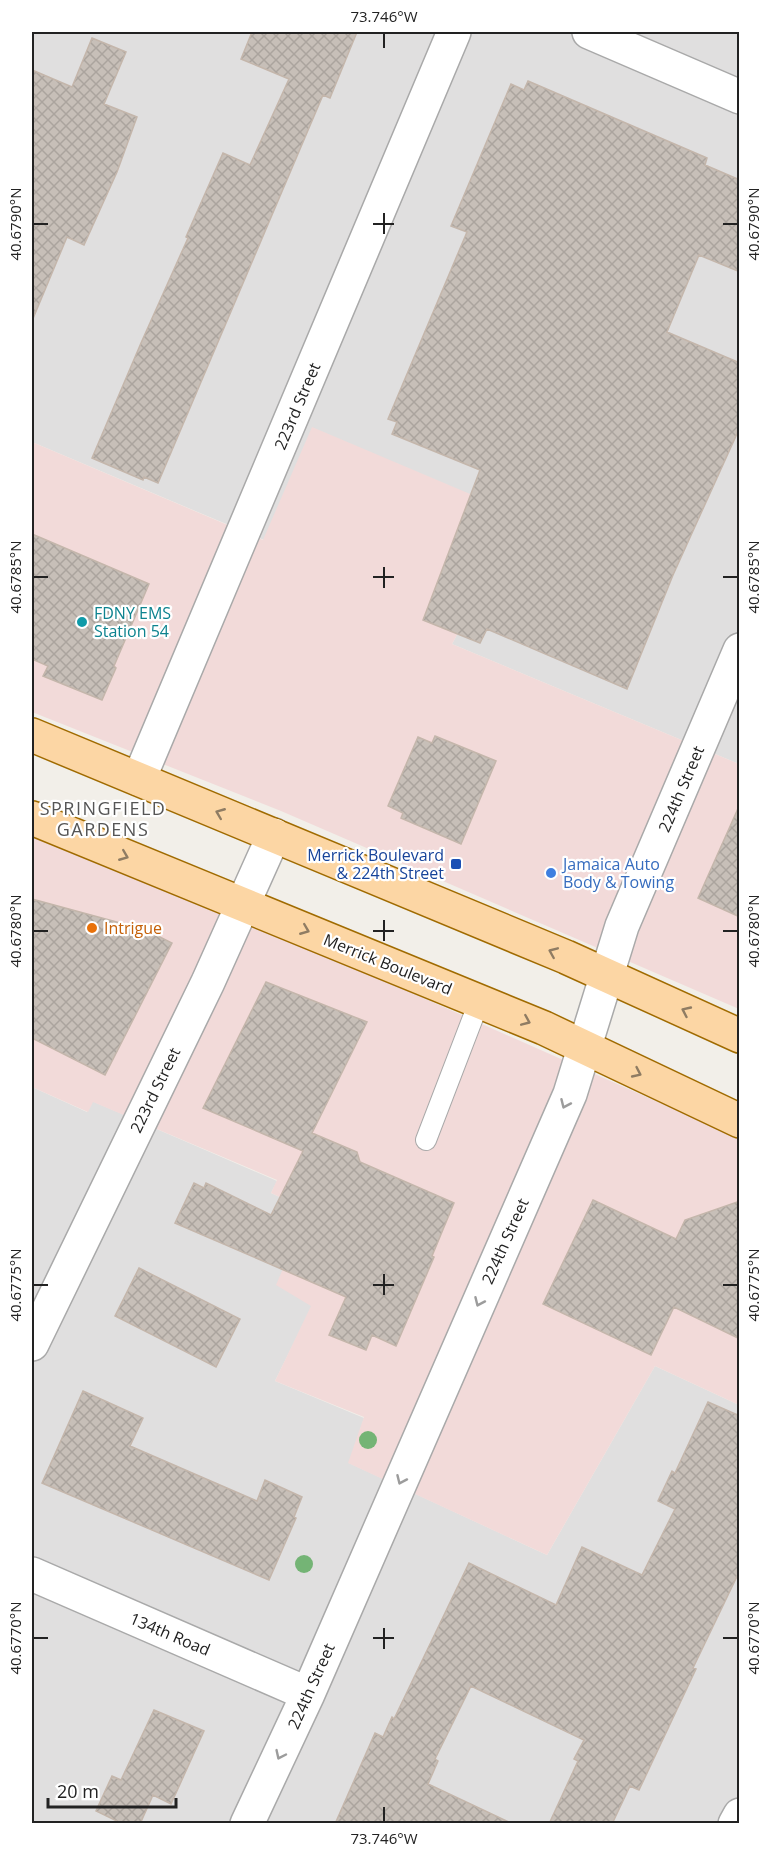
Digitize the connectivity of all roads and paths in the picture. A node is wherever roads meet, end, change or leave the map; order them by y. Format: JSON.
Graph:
{"nodes":[{"id":1,"x":454,"y":32,"type":"edge"},
{"id":2,"x":589,"y":32,"type":"edge"},
{"id":3,"x":740,"y":97,"type":"edge"},
{"id":4,"x":740,"y":650,"type":"edge"},
{"id":5,"x":32,"y":735,"type":"edge"},
{"id":6,"x":139,"y":780,"type":"junction"},
{"id":7,"x":32,"y":818,"type":"edge"},
{"id":8,"x":274,"y":835,"type":"junction"},
{"id":9,"x":243,"y":905,"type":"junction"},
{"id":10,"x":607,"y":975,"type":"junction"},
{"id":11,"x":478,"y":1002,"type":"junction"},
{"id":12,"x":740,"y":1036,"type":"edge"},
{"id":13,"x":584,"y":1048,"type":"junction"},
{"id":14,"x":740,"y":1121,"type":"edge"},
{"id":15,"x":426,"y":1140,"type":"dead end"},
{"id":16,"x":32,"y":1344,"type":"edge"},
{"id":17,"x":32,"y":1574,"type":"edge"},
{"id":18,"x":308,"y":1694,"type":"junction"},
{"id":19,"x":740,"y":1815,"type":"edge"},
{"id":20,"x":247,"y":1824,"type":"edge"},
{"id":21,"x":735,"y":1824,"type":"edge"}],
"edges":[{"from":1,"to":6,"type":"street","name":"223rd Street"},
{"from":2,"to":3,"type":"street"},
{"from":4,"to":10,"type":"street","name":"224th Street"},
{"from":5,"to":6,"type":"main road"},
{"from":8,"to":6,"type":"main road","one_way":true},
{"from":7,"to":9,"type":"main road","name":"Merrick Boulevard","one_way":true},
{"from":8,"to":9,"type":"street","name":"223rd Street"},
{"from":10,"to":8,"type":"main road","one_way":true},
{"from":9,"to":11,"type":"main road","name":"Merrick Boulevard","one_way":true},
{"from":9,"to":16,"type":"street","name":"223rd Street"},
{"from":12,"to":10,"type":"main road","one_way":true},
{"from":10,"to":13,"type":"street","name":"224th Street"},
{"from":11,"to":13,"type":"main road","name":"Merrick Boulevard","one_way":true},
{"from":11,"to":15,"type":"lane"},
{"from":13,"to":14,"type":"main road","name":"Merrick Boulevard","one_way":true},
{"from":13,"to":18,"type":"street","name":"224th Street","one_way":true},
{"from":17,"to":18,"type":"street","name":"134th Road"},
{"from":18,"to":20,"type":"street","name":"224th Street","one_way":true},
{"from":19,"to":21,"type":"street"}]}
